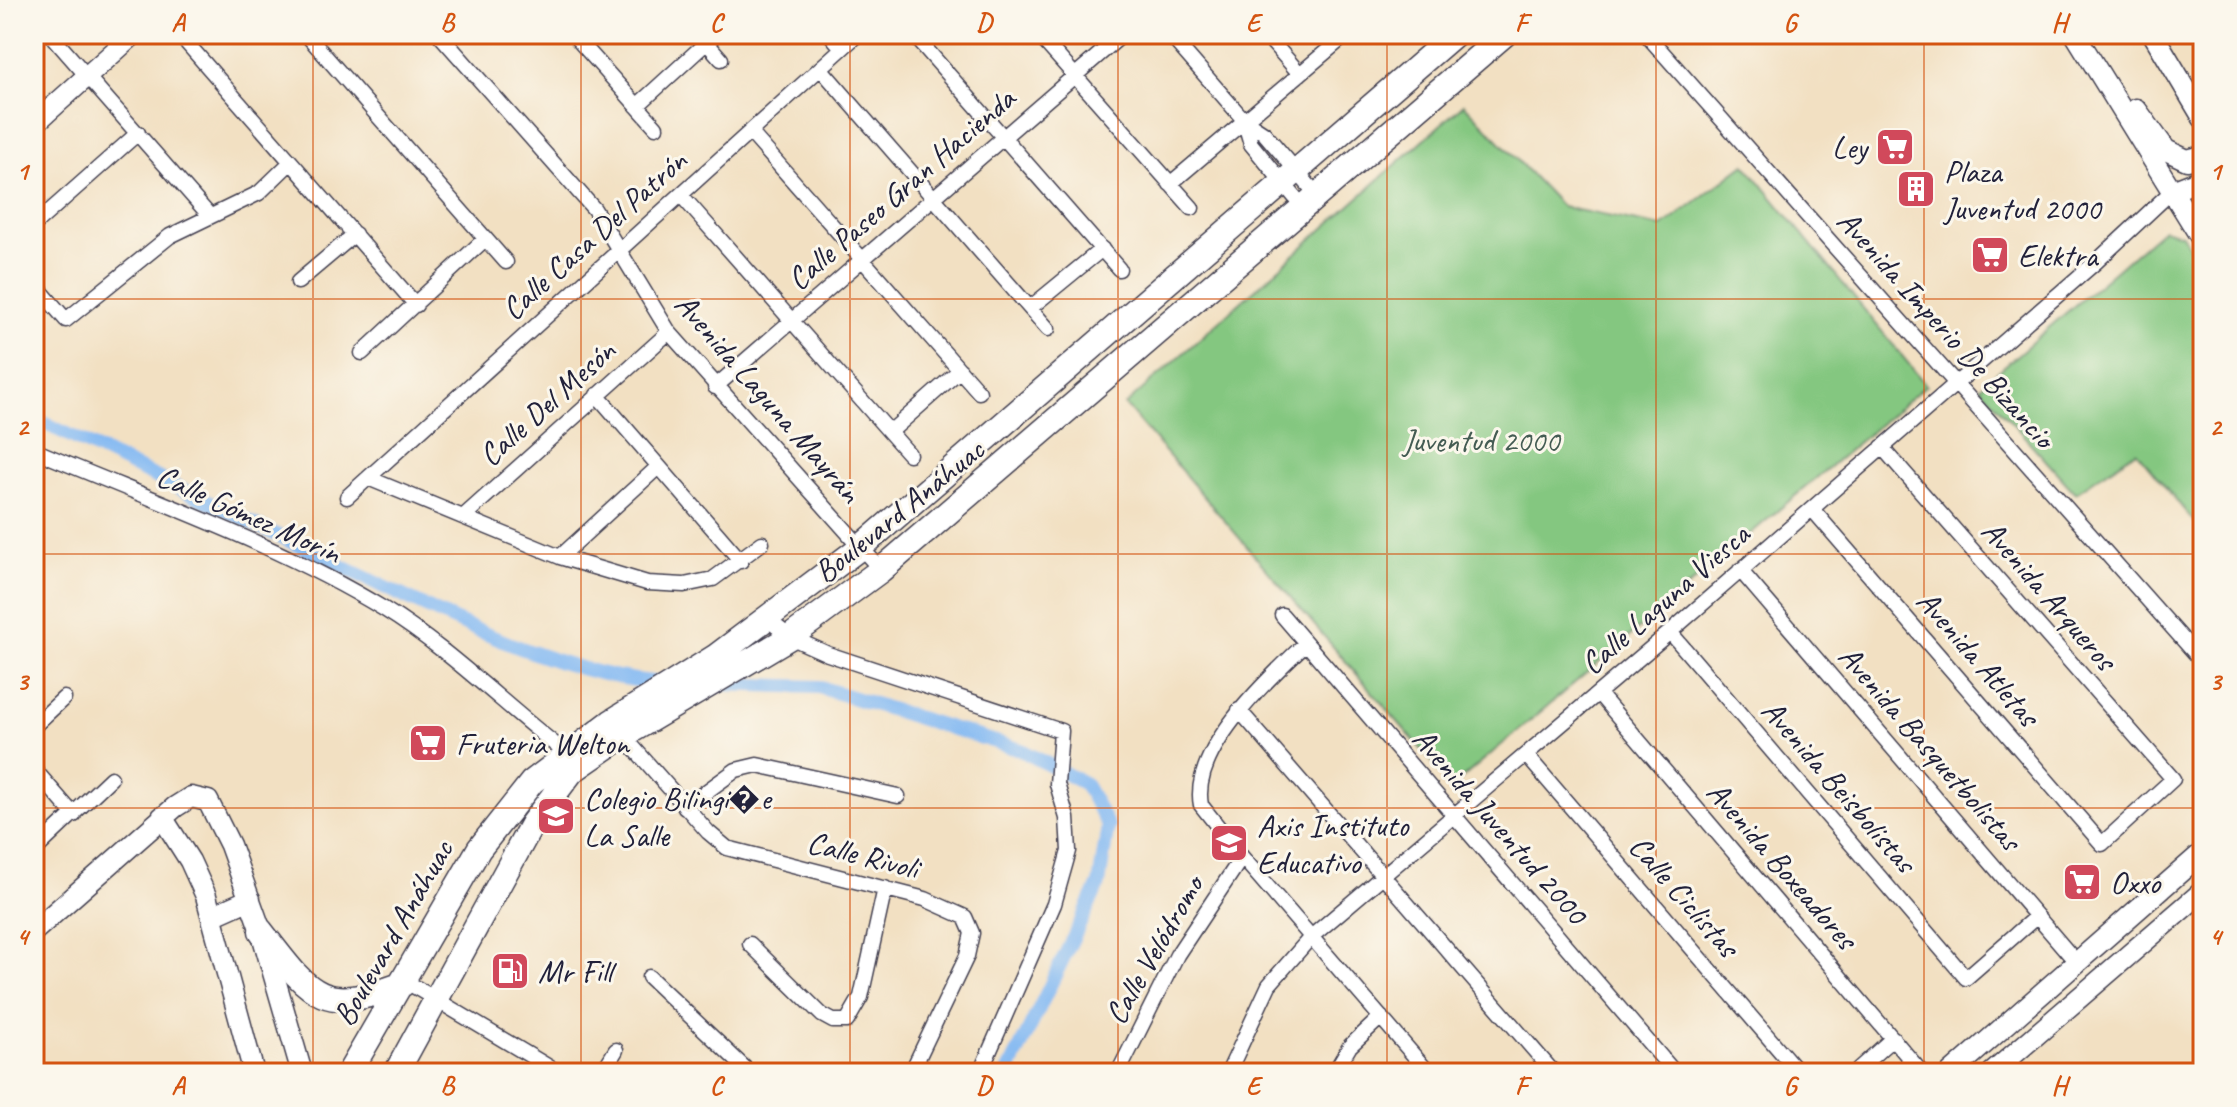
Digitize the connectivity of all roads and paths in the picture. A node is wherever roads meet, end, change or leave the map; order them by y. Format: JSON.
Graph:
{"nodes":[{"id":1,"x":50,"y":34,"type":"edge"},
{"id":2,"x":134,"y":34,"type":"edge"},
{"id":3,"x":179,"y":34,"type":"edge"},
{"id":4,"x":306,"y":34,"type":"edge"},
{"id":5,"x":439,"y":34,"type":"edge"},
{"id":6,"x":573,"y":34,"type":"edge"},
{"id":7,"x":830,"y":34,"type":"edge"},
{"id":8,"x":858,"y":34,"type":"edge"},
{"id":9,"x":913,"y":34,"type":"edge"},
{"id":10,"x":1038,"y":34,"type":"edge"},
{"id":11,"x":1123,"y":34,"type":"edge"},
{"id":12,"x":1169,"y":34,"type":"edge"},
{"id":13,"x":1265,"y":34,"type":"edge"},
{"id":14,"x":1347,"y":34,"type":"edge"},
{"id":15,"x":1455,"y":34,"type":"edge"},
{"id":16,"x":1505,"y":34,"type":"edge"},
{"id":17,"x":1646,"y":34,"type":"edge"},
{"id":18,"x":2075,"y":34,"type":"edge"},
{"id":19,"x":2083,"y":34,"type":"edge"},
{"id":20,"x":2153,"y":34,"type":"edge"},
{"id":21,"x":703,"y":38,"type":"edge"},
{"id":22,"x":842,"y":48,"type":"junction"},
{"id":23,"x":721,"y":59,"type":"dead end"},
{"id":24,"x":821,"y":69,"type":"junction"},
{"id":25,"x":1300,"y":74,"type":"junction"},
{"id":26,"x":86,"y":76,"type":"junction"},
{"id":27,"x":1075,"y":76,"type":"junction"},
{"id":28,"x":637,"y":106,"type":"junction"},
{"id":29,"x":2203,"y":118,"type":"edge"},
{"id":30,"x":1244,"y":120,"type":"junction"},
{"id":31,"x":34,"y":124,"type":"edge"},
{"id":32,"x":656,"y":127,"type":"dead end"},
{"id":33,"x":750,"y":132,"type":"junction"},
{"id":34,"x":138,"y":133,"type":"junction"},
{"id":35,"x":1004,"y":138,"type":"junction"},
{"id":36,"x":2203,"y":156,"type":"edge"},
{"id":37,"x":291,"y":162,"type":"junction"},
{"id":38,"x":1289,"y":176,"type":"junction"},
{"id":39,"x":2203,"y":179,"type":"edge"},
{"id":40,"x":1170,"y":184,"type":"junction"},
{"id":41,"x":2172,"y":191,"type":"junction"},
{"id":42,"x":681,"y":195,"type":"junction"},
{"id":43,"x":933,"y":199,"type":"junction"},
{"id":44,"x":1310,"y":201,"type":"junction"},
{"id":45,"x":1192,"y":208,"type":"dead end"},
{"id":46,"x":209,"y":215,"type":"junction"},
{"id":47,"x":34,"y":225,"type":"edge"},
{"id":48,"x":355,"y":234,"type":"junction"},
{"id":49,"x":485,"y":239,"type":"junction"},
{"id":50,"x":2203,"y":241,"type":"edge"},
{"id":51,"x":621,"y":248,"type":"junction"},
{"id":52,"x":1102,"y":249,"type":"junction"},
{"id":53,"x":862,"y":259,"type":"junction"},
{"id":54,"x":506,"y":262,"type":"dead end"},
{"id":55,"x":1119,"y":269,"type":"dead end"},
{"id":56,"x":298,"y":282,"type":"dead end"},
{"id":57,"x":34,"y":283,"type":"edge"},
{"id":58,"x":416,"y":305,"type":"junction"},
{"id":59,"x":1030,"y":308,"type":"junction"},
{"id":60,"x":791,"y":320,"type":"junction"},
{"id":61,"x":1048,"y":329,"type":"dead end"},
{"id":62,"x":669,"y":332,"type":"junction"},
{"id":63,"x":362,"y":353,"type":"dead end"},
{"id":64,"x":960,"y":370,"type":"junction"},
{"id":65,"x":1958,"y":382,"type":"junction"},
{"id":66,"x":715,"y":387,"type":"junction"},
{"id":67,"x":979,"y":392,"type":"dead end"},
{"id":68,"x":597,"y":395,"type":"junction"},
{"id":69,"x":890,"y":432,"type":"junction"},
{"id":70,"x":1882,"y":447,"type":"junction"},
{"id":71,"x":34,"y":450,"type":"edge"},
{"id":72,"x":909,"y":454,"type":"dead end"},
{"id":73,"x":658,"y":467,"type":"junction"},
{"id":74,"x":368,"y":478,"type":"junction"},
{"id":75,"x":347,"y":497,"type":"dead end"},
{"id":76,"x":1812,"y":509,"type":"junction"},
{"id":77,"x":464,"y":516,"type":"junction"},
{"id":78,"x":762,"y":543,"type":"dead end"},
{"id":79,"x":861,"y":547,"type":"junction"},
{"id":80,"x":560,"y":557,"type":"junction"},
{"id":81,"x":741,"y":561,"type":"junction"},
{"id":82,"x":881,"y":570,"type":"junction"},
{"id":83,"x":1740,"y":570,"type":"junction"},
{"id":84,"x":1282,"y":615,"type":"dead end"},
{"id":85,"x":767,"y":619,"type":"junction"},
{"id":86,"x":1670,"y":632,"type":"junction"},
{"id":87,"x":790,"y":637,"type":"junction"},
{"id":88,"x":1306,"y":643,"type":"junction"},
{"id":89,"x":2203,"y":662,"type":"edge"},
{"id":90,"x":1599,"y":694,"type":"junction"},
{"id":91,"x":64,"y":698,"type":"dead end"},
{"id":92,"x":1239,"y":710,"type":"junction"},
{"id":93,"x":34,"y":726,"type":"edge"},
{"id":94,"x":617,"y":729,"type":"junction"},
{"id":95,"x":566,"y":753,"type":"junction"},
{"id":96,"x":1527,"y":756,"type":"junction"},
{"id":97,"x":34,"y":769,"type":"edge"},
{"id":98,"x":111,"y":778,"type":"dead end"},
{"id":99,"x":898,"y":796,"type":"dead end"},
{"id":100,"x":685,"y":807,"type":"junction"},
{"id":101,"x":74,"y":815,"type":"junction"},
{"id":102,"x":1455,"y":816,"type":"junction"},
{"id":103,"x":162,"y":817,"type":"junction"},
{"id":104,"x":2102,"y":844,"type":"joint"},
{"id":105,"x":34,"y":851,"type":"edge"},
{"id":106,"x":2203,"y":852,"type":"edge"},
{"id":107,"x":1242,"y":857,"type":"junction"},
{"id":108,"x":1384,"y":875,"type":"junction"},
{"id":109,"x":885,"y":888,"type":"junction"},
{"id":110,"x":2203,"y":891,"type":"edge"},
{"id":111,"x":250,"y":899,"type":"junction"},
{"id":112,"x":212,"y":916,"type":"junction"},
{"id":113,"x":2037,"y":916,"type":"junction"},
{"id":114,"x":34,"y":931,"type":"edge"},
{"id":115,"x":261,"y":931,"type":"junction"},
{"id":116,"x":1311,"y":937,"type":"junction"},
{"id":117,"x":750,"y":944,"type":"dead end"},
{"id":118,"x":2073,"y":966,"type":"junction"},
{"id":119,"x":649,"y":977,"type":"dead end"},
{"id":120,"x":404,"y":982,"type":"junction"},
{"id":121,"x":438,"y":1001,"type":"junction"},
{"id":122,"x":1381,"y":1017,"type":"junction"},
{"id":123,"x":2034,"y":1037,"type":"junction"},
{"id":124,"x":1893,"y":1038,"type":"junction"},
{"id":125,"x":616,"y":1050,"type":"dead end"},
{"id":126,"x":1972,"y":1064,"type":"edge"},
{"id":127,"x":254,"y":1073,"type":"edge"},
{"id":128,"x":302,"y":1073,"type":"edge"},
{"id":129,"x":349,"y":1073,"type":"edge"},
{"id":130,"x":396,"y":1073,"type":"edge"},
{"id":131,"x":559,"y":1073,"type":"edge"},
{"id":132,"x":602,"y":1073,"type":"edge"},
{"id":133,"x":750,"y":1073,"type":"edge"},
{"id":134,"x":911,"y":1073,"type":"edge"},
{"id":135,"x":980,"y":1073,"type":"edge"},
{"id":136,"x":1118,"y":1073,"type":"edge"},
{"id":137,"x":1228,"y":1073,"type":"edge"},
{"id":138,"x":1334,"y":1073,"type":"edge"},
{"id":139,"x":1429,"y":1073,"type":"edge"},
{"id":140,"x":1554,"y":1073,"type":"edge"},
{"id":141,"x":1675,"y":1073,"type":"edge"},
{"id":142,"x":1799,"y":1073,"type":"edge"},
{"id":143,"x":1854,"y":1073,"type":"edge"},
{"id":144,"x":1922,"y":1073,"type":"edge"},
{"id":145,"x":1951,"y":1073,"type":"edge"},
{"id":146,"x":1992,"y":1073,"type":"edge"}],
"edges":[{"from":1,"to":26,"type":"street"},
{"from":2,"to":26,"type":"main road"},
{"from":3,"to":37,"type":"street"},
{"from":4,"to":49,"type":"street"},
{"from":5,"to":51,"type":"street","name":"Avenida Laguna Mayrán"},
{"from":6,"to":28,"type":"street"},
{"from":7,"to":22,"type":"street"},
{"from":8,"to":22,"type":"street","name":"Calle Casa Del Patrón"},
{"from":9,"to":35,"type":"street"},
{"from":10,"to":27,"type":"street"},
{"from":11,"to":27,"type":"street","name":"Calle Paseo Gran Hacienda"},
{"from":12,"to":30,"type":"street"},
{"from":13,"to":25,"type":"street"},
{"from":14,"to":25,"type":"street"},
{"from":15,"to":38,"type":"main road","name":"Boulevard Anáhuac"},
{"from":16,"to":44,"type":"main road","name":"Boulevard Anáhuac"},
{"from":17,"to":65,"type":"street","name":"Avenida Imperio De Bizancio"},
{"from":18,"to":41,"type":"main road"},
{"from":19,"to":36,"type":"main road"},
{"from":20,"to":29,"type":"main road"},
{"from":21,"to":23,"type":"street"},
{"from":21,"to":28,"type":"street"},
{"from":22,"to":24,"type":"street","name":"Calle Casa Del Patrón"},
{"from":24,"to":33,"type":"street","name":"Calle Casa Del Patrón"},
{"from":24,"to":43,"type":"street"},
{"from":25,"to":30,"type":"street"},
{"from":26,"to":31,"type":"main road"},
{"from":26,"to":34,"type":"street"},
{"from":27,"to":35,"type":"street","name":"Calle Paseo Gran Hacienda"},
{"from":27,"to":40,"type":"street"},
{"from":28,"to":32,"type":"street"},
{"from":30,"to":38,"type":"street"},
{"from":30,"to":40,"type":"street"},
{"from":33,"to":42,"type":"street","name":"Calle Casa Del Patrón"},
{"from":33,"to":53,"type":"street"},
{"from":34,"to":46,"type":"street"},
{"from":34,"to":47,"type":"street"},
{"from":35,"to":43,"type":"street","name":"Calle Paseo Gran Hacienda"},
{"from":35,"to":52,"type":"street"},
{"from":37,"to":46,"type":"street"},
{"from":37,"to":48,"type":"street"},
{"from":38,"to":44,"type":"street"},
{"from":38,"to":79,"type":"main road","name":"Boulevard Anáhuac"},
{"from":39,"to":41,"type":"main road"},
{"from":40,"to":45,"type":"street"},
{"from":41,"to":50,"type":"main road"},
{"from":41,"to":65,"type":"street","name":"Calle Laguna Viesca"},
{"from":42,"to":51,"type":"street","name":"Calle Casa Del Patrón"},
{"from":42,"to":60,"type":"street"},
{"from":43,"to":53,"type":"street","name":"Calle Paseo Gran Hacienda"},
{"from":43,"to":59,"type":"street"},
{"from":44,"to":82,"type":"main road","name":"Boulevard Anáhuac"},
{"from":46,"to":57,"type":"street"},
{"from":48,"to":56,"type":"street"},
{"from":48,"to":58,"type":"street"},
{"from":49,"to":54,"type":"street"},
{"from":49,"to":58,"type":"street"},
{"from":51,"to":62,"type":"street","name":"Avenida Laguna Mayrán"},
{"from":51,"to":74,"type":"street","name":"Calle Casa Del Patrón"},
{"from":52,"to":55,"type":"street"},
{"from":52,"to":59,"type":"street"},
{"from":53,"to":60,"type":"street","name":"Calle Paseo Gran Hacienda"},
{"from":53,"to":64,"type":"street"},
{"from":58,"to":63,"type":"street"},
{"from":59,"to":61,"type":"street"},
{"from":60,"to":66,"type":"street","name":"Calle Paseo Gran Hacienda"},
{"from":60,"to":69,"type":"street"},
{"from":62,"to":66,"type":"street","name":"Avenida Laguna Mayrán"},
{"from":62,"to":68,"type":"street","name":"Calle Del Mesón"},
{"from":64,"to":67,"type":"street"},
{"from":64,"to":69,"type":"street"},
{"from":65,"to":70,"type":"street","name":"Calle Laguna Viesca"},
{"from":65,"to":89,"type":"street","name":"Avenida Imperio De Bizancio"},
{"from":66,"to":79,"type":"street","name":"Avenida Laguna Mayrán"},
{"from":68,"to":73,"type":"street"},
{"from":68,"to":77,"type":"street","name":"Calle Del Mesón"},
{"from":69,"to":72,"type":"street"},
{"from":70,"to":76,"type":"street","name":"Calle Laguna Viesca"},
{"from":70,"to":104,"type":"street","name":"Avenida Arqueros"},
{"from":71,"to":95,"type":"street","name":"Calle Gómez Morín"},
{"from":73,"to":80,"type":"street"},
{"from":73,"to":81,"type":"street"},
{"from":74,"to":75,"type":"street","name":"Calle Casa Del Patrón"},
{"from":74,"to":77,"type":"street"},
{"from":76,"to":83,"type":"street","name":"Calle Laguna Viesca"},
{"from":76,"to":104,"type":"street","name":"Avenida Atletas"},
{"from":77,"to":80,"type":"street"},
{"from":78,"to":81,"type":"street"},
{"from":79,"to":82,"type":"street","name":"Avenida Laguna Mayrán"},
{"from":79,"to":85,"type":"main road","name":"Boulevard Anáhuac"},
{"from":80,"to":81,"type":"street"},
{"from":82,"to":87,"type":"main road","name":"Boulevard Anáhuac"},
{"from":83,"to":86,"type":"street","name":"Calle Laguna Viesca"},
{"from":83,"to":113,"type":"street","name":"Avenida Basquetbolistas"},
{"from":84,"to":88,"type":"street","name":"Avenida Juventud 2000"},
{"from":85,"to":87,"type":"street"},
{"from":85,"to":94,"type":"main road","name":"Boulevard Anáhuac"},
{"from":86,"to":90,"type":"street","name":"Calle Laguna Viesca"},
{"from":86,"to":113,"type":"street","name":"Avenida Beisbolistas"},
{"from":87,"to":94,"type":"main road","name":"Boulevard Anáhuac"},
{"from":87,"to":135,"type":"street"},
{"from":88,"to":92,"type":"street"},
{"from":88,"to":102,"type":"street","name":"Avenida Juventud 2000"},
{"from":90,"to":96,"type":"street","name":"Calle Laguna Viesca"},
{"from":90,"to":124,"type":"street","name":"Avenida Boxeadores"},
{"from":91,"to":93,"type":"street"},
{"from":92,"to":107,"type":"street"},
{"from":92,"to":108,"type":"street"},
{"from":94,"to":95,"type":"main road","name":"Boulevard Anáhuac"},
{"from":94,"to":100,"type":"street","name":"Calle Rivoli"},
{"from":94,"to":121,"type":"main road","name":"Boulevard Anáhuac"},
{"from":95,"to":120,"type":"main road","name":"Boulevard Anáhuac"},
{"from":96,"to":102,"type":"street","name":"Calle Laguna Viesca"},
{"from":96,"to":142,"type":"street","name":"Calle Ciclistas"},
{"from":97,"to":101,"type":"street"},
{"from":98,"to":101,"type":"street"},
{"from":99,"to":100,"type":"street"},
{"from":100,"to":109,"type":"street","name":"Calle Rivoli"},
{"from":101,"to":105,"type":"street"},
{"from":102,"to":108,"type":"street","name":"Calle Laguna Viesca"},
{"from":102,"to":141,"type":"street","name":"Avenida Juventud 2000"},
{"from":103,"to":111,"type":"main road"},
{"from":103,"to":112,"type":"main road"},
{"from":103,"to":114,"type":"main road"},
{"from":106,"to":118,"type":"main road"},
{"from":107,"to":116,"type":"street"},
{"from":107,"to":136,"type":"street","name":"Calle Velódromo"},
{"from":108,"to":116,"type":"street","name":"Calle Laguna Viesca"},
{"from":108,"to":140,"type":"street"},
{"from":109,"to":117,"type":"street"},
{"from":109,"to":134,"type":"street","name":"Calle Rivoli"},
{"from":110,"to":123,"type":"main road"},
{"from":111,"to":112,"type":"main road"},
{"from":111,"to":115,"type":"main road"},
{"from":112,"to":127,"type":"main road"},
{"from":113,"to":118,"type":"street","name":"Avenida Basquetbolistas"},
{"from":115,"to":120,"type":"main road"},
{"from":115,"to":128,"type":"main road"},
{"from":116,"to":122,"type":"street"},
{"from":116,"to":137,"type":"street","name":"Calle Laguna Viesca"},
{"from":118,"to":123,"type":"main road"},
{"from":118,"to":126,"type":"main road"},
{"from":119,"to":133,"type":"street"},
{"from":120,"to":121,"type":"street"},
{"from":120,"to":129,"type":"main road","name":"Boulevard Anáhuac"},
{"from":121,"to":130,"type":"main road","name":"Boulevard Anáhuac"},
{"from":121,"to":131,"type":"street"},
{"from":122,"to":138,"type":"street"},
{"from":122,"to":139,"type":"street"},
{"from":123,"to":146,"type":"main road"},
{"from":124,"to":143,"type":"street"},
{"from":124,"to":144,"type":"street","name":"Avenida Boxeadores"},
{"from":125,"to":132,"type":"street"},
{"from":126,"to":145,"type":"main road"}]}
